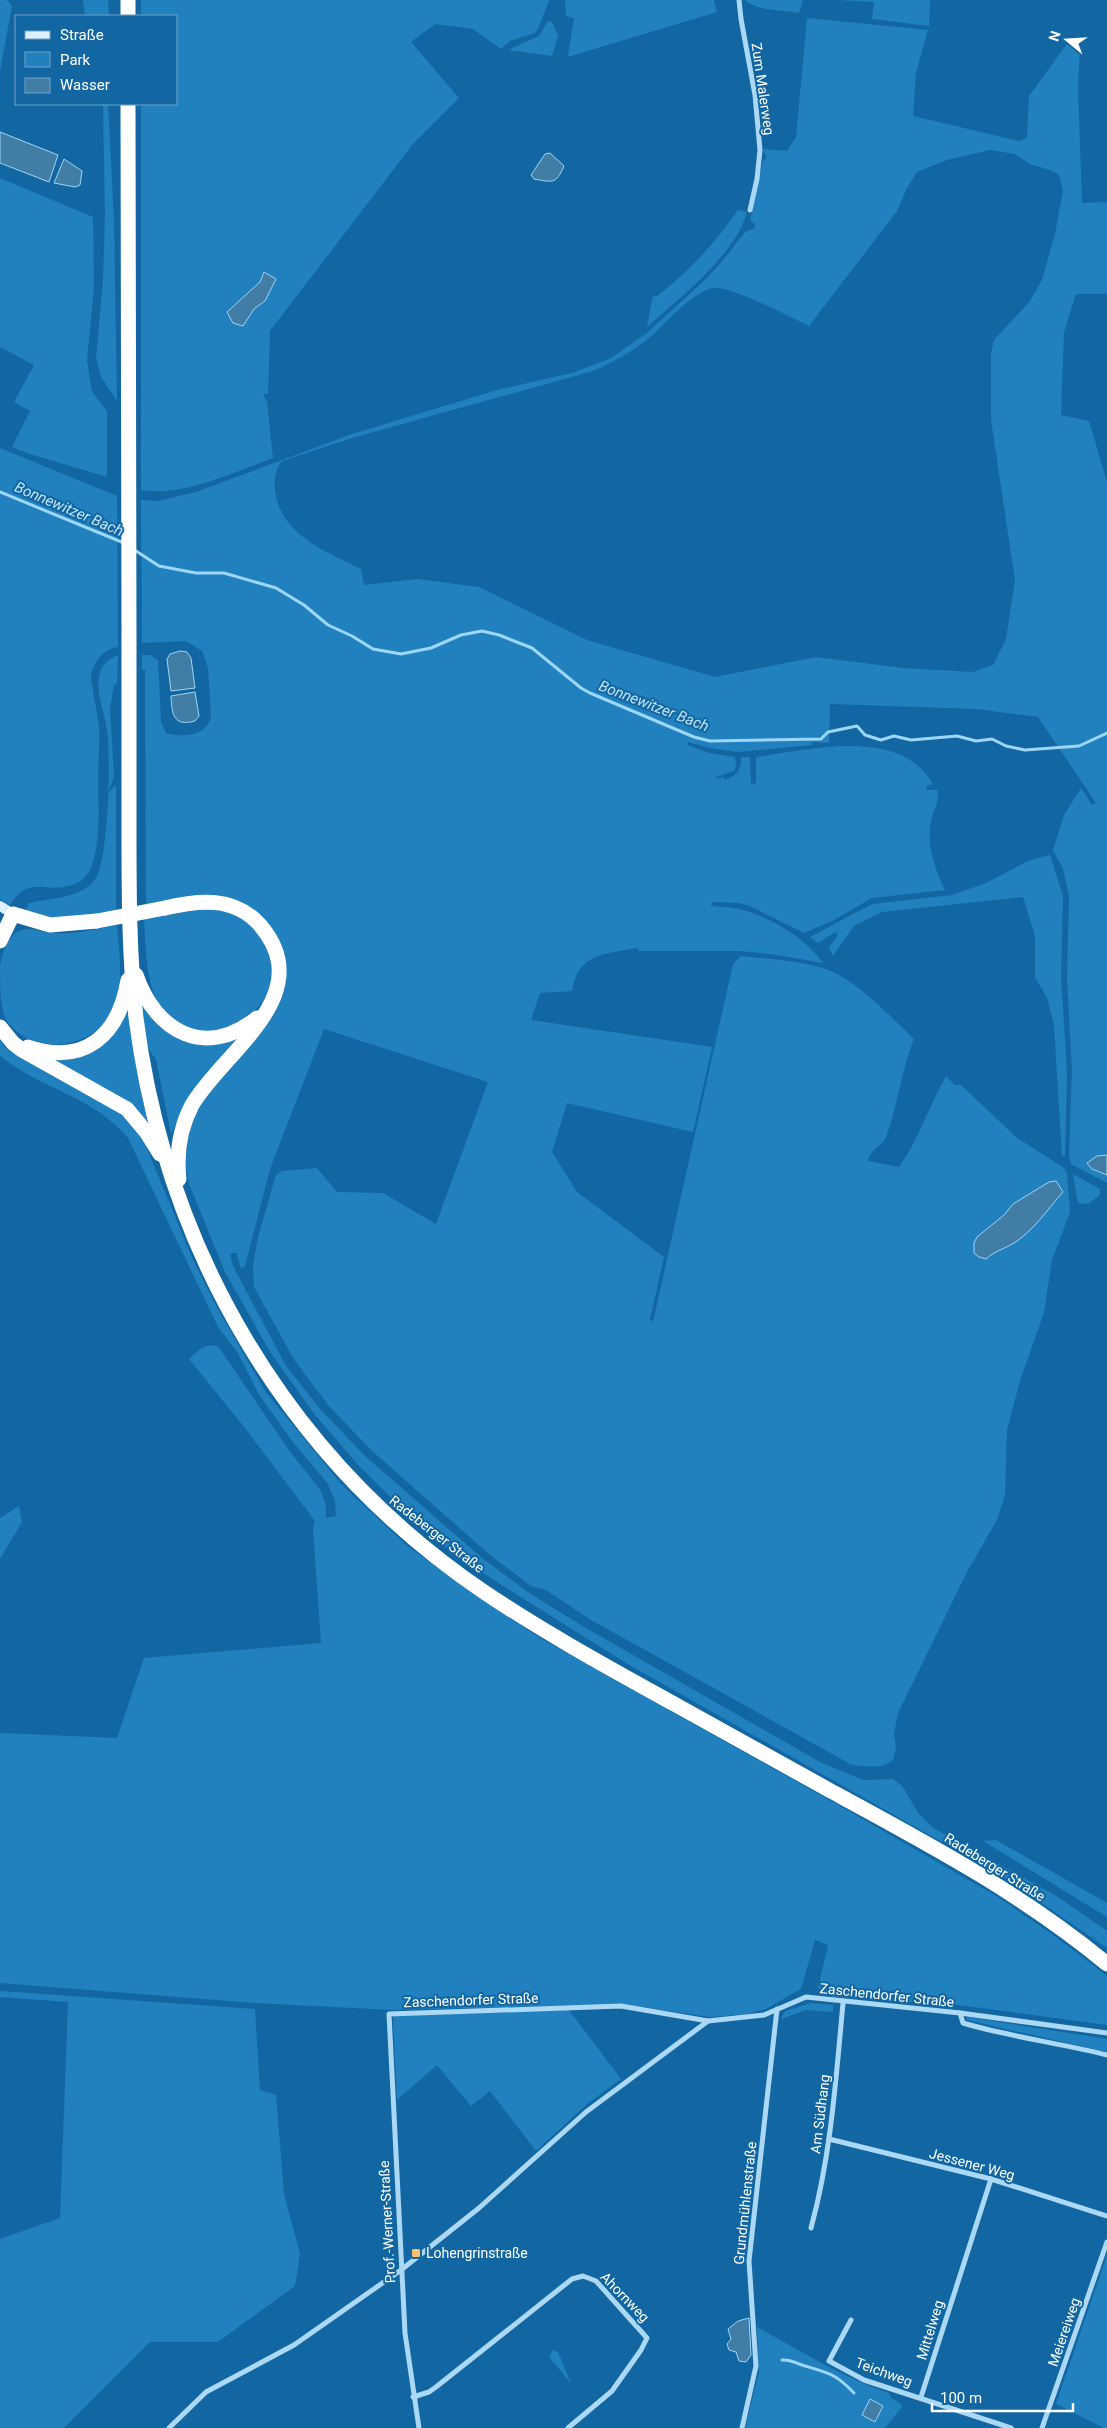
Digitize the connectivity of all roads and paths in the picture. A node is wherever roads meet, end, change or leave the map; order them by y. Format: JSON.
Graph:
{"nodes":[{"id":1,"x":128,"y":0,"type":"edge"},
{"id":2,"x":739,"y":0,"type":"edge"},
{"id":3,"x":128,"y":15,"type":"edge"},
{"id":4,"x":128,"y":105,"type":"edge"},
{"id":5,"x":750,"y":210,"type":"dead end"},
{"id":6,"x":0,"y":906,"type":"edge"},
{"id":7,"x":13,"y":914,"type":"junction"},
{"id":8,"x":0,"y":940,"type":"edge"},
{"id":9,"x":131,"y":959,"type":"junction"},
{"id":10,"x":269,"y":1007,"type":"junction"},
{"id":11,"x":3,"y":1032,"type":"edge"},
{"id":12,"x":172,"y":1174,"type":"junction"},
{"id":13,"x":180,"y":1198,"type":"junction"},
{"id":14,"x":1107,"y":1964,"type":"edge"},
{"id":15,"x":843,"y":2003,"type":"junction"},
{"id":16,"x":777,"y":2010,"type":"junction"},
{"id":17,"x":960,"y":2013,"type":"junction"},
{"id":18,"x":389,"y":2014,"type":"joint"},
{"id":19,"x":708,"y":2021,"type":"junction"},
{"id":20,"x":1107,"y":2033,"type":"edge"},
{"id":21,"x":1107,"y":2055,"type":"edge"},
{"id":22,"x":829,"y":2139,"type":"junction"},
{"id":23,"x":991,"y":2179,"type":"junction"},
{"id":24,"x":1107,"y":2216,"type":"edge"},
{"id":25,"x":812,"y":2228,"type":"dead end"},
{"id":26,"x":1107,"y":2242,"type":"edge"},
{"id":27,"x":401,"y":2270,"type":"junction"},
{"id":28,"x":851,"y":2320,"type":"dead end"},
{"id":29,"x":413,"y":2397,"type":"junction"},
{"id":30,"x":921,"y":2397,"type":"junction"},
{"id":31,"x":169,"y":2428,"type":"edge"},
{"id":32,"x":419,"y":2428,"type":"edge"},
{"id":33,"x":568,"y":2428,"type":"edge"},
{"id":34,"x":742,"y":2428,"type":"edge"},
{"id":35,"x":1011,"y":2428,"type":"edge"},
{"id":36,"x":1042,"y":2428,"type":"edge"}],
"edges":[{"from":1,"to":3,"type":"highway"},
{"from":2,"to":5,"type":"street","name":"Zum Malerweg"},
{"from":4,"to":9,"type":"highway"},
{"from":6,"to":7,"type":"street"},
{"from":7,"to":8,"type":"highway"},
{"from":7,"to":10,"type":"highway","bridge":true},
{"from":9,"to":10,"type":"highway"},
{"from":9,"to":11,"type":"highway"},
{"from":9,"to":12,"type":"highway"},
{"from":10,"to":13,"type":"highway"},
{"from":11,"to":12,"type":"highway"},
{"from":12,"to":13,"type":"highway","name":"Radeberger Straße"},
{"from":13,"to":14,"type":"highway","name":"Radeberger Straße"},
{"from":15,"to":16,"type":"street","name":"Zaschendorfer Straße"},
{"from":15,"to":17,"type":"street","name":"Zaschendorfer Straße"},
{"from":15,"to":22,"type":"street","name":"Am Südhang"},
{"from":16,"to":19,"type":"street","name":"Zaschendorfer Straße"},
{"from":16,"to":34,"type":"street","name":"Grundmühlenstraße"},
{"from":17,"to":20,"type":"street"},
{"from":17,"to":21,"type":"street","name":"Zaschendorfer Straße"},
{"from":18,"to":19,"type":"street","name":"Zaschendorfer Straße"},
{"from":18,"to":27,"type":"street","name":"Prof.-Werner-Straße"},
{"from":19,"to":27,"type":"street"},
{"from":22,"to":23,"type":"street","name":"Jessener Weg"},
{"from":22,"to":25,"type":"street","name":"Am Südhang"},
{"from":23,"to":24,"type":"street","name":"Jessener Weg"},
{"from":23,"to":30,"type":"street","name":"Mittelweg"},
{"from":26,"to":36,"type":"street","name":"Meiereiweg"},
{"from":27,"to":29,"type":"street","name":"Prof.-Werner-Straße"},
{"from":27,"to":31,"type":"street"},
{"from":28,"to":30,"type":"street","name":"Teichweg"},
{"from":29,"to":32,"type":"street","name":"Prof.-Werner-Straße"},
{"from":29,"to":33,"type":"street","name":"Ahornweg"},
{"from":30,"to":35,"type":"street"}]}
